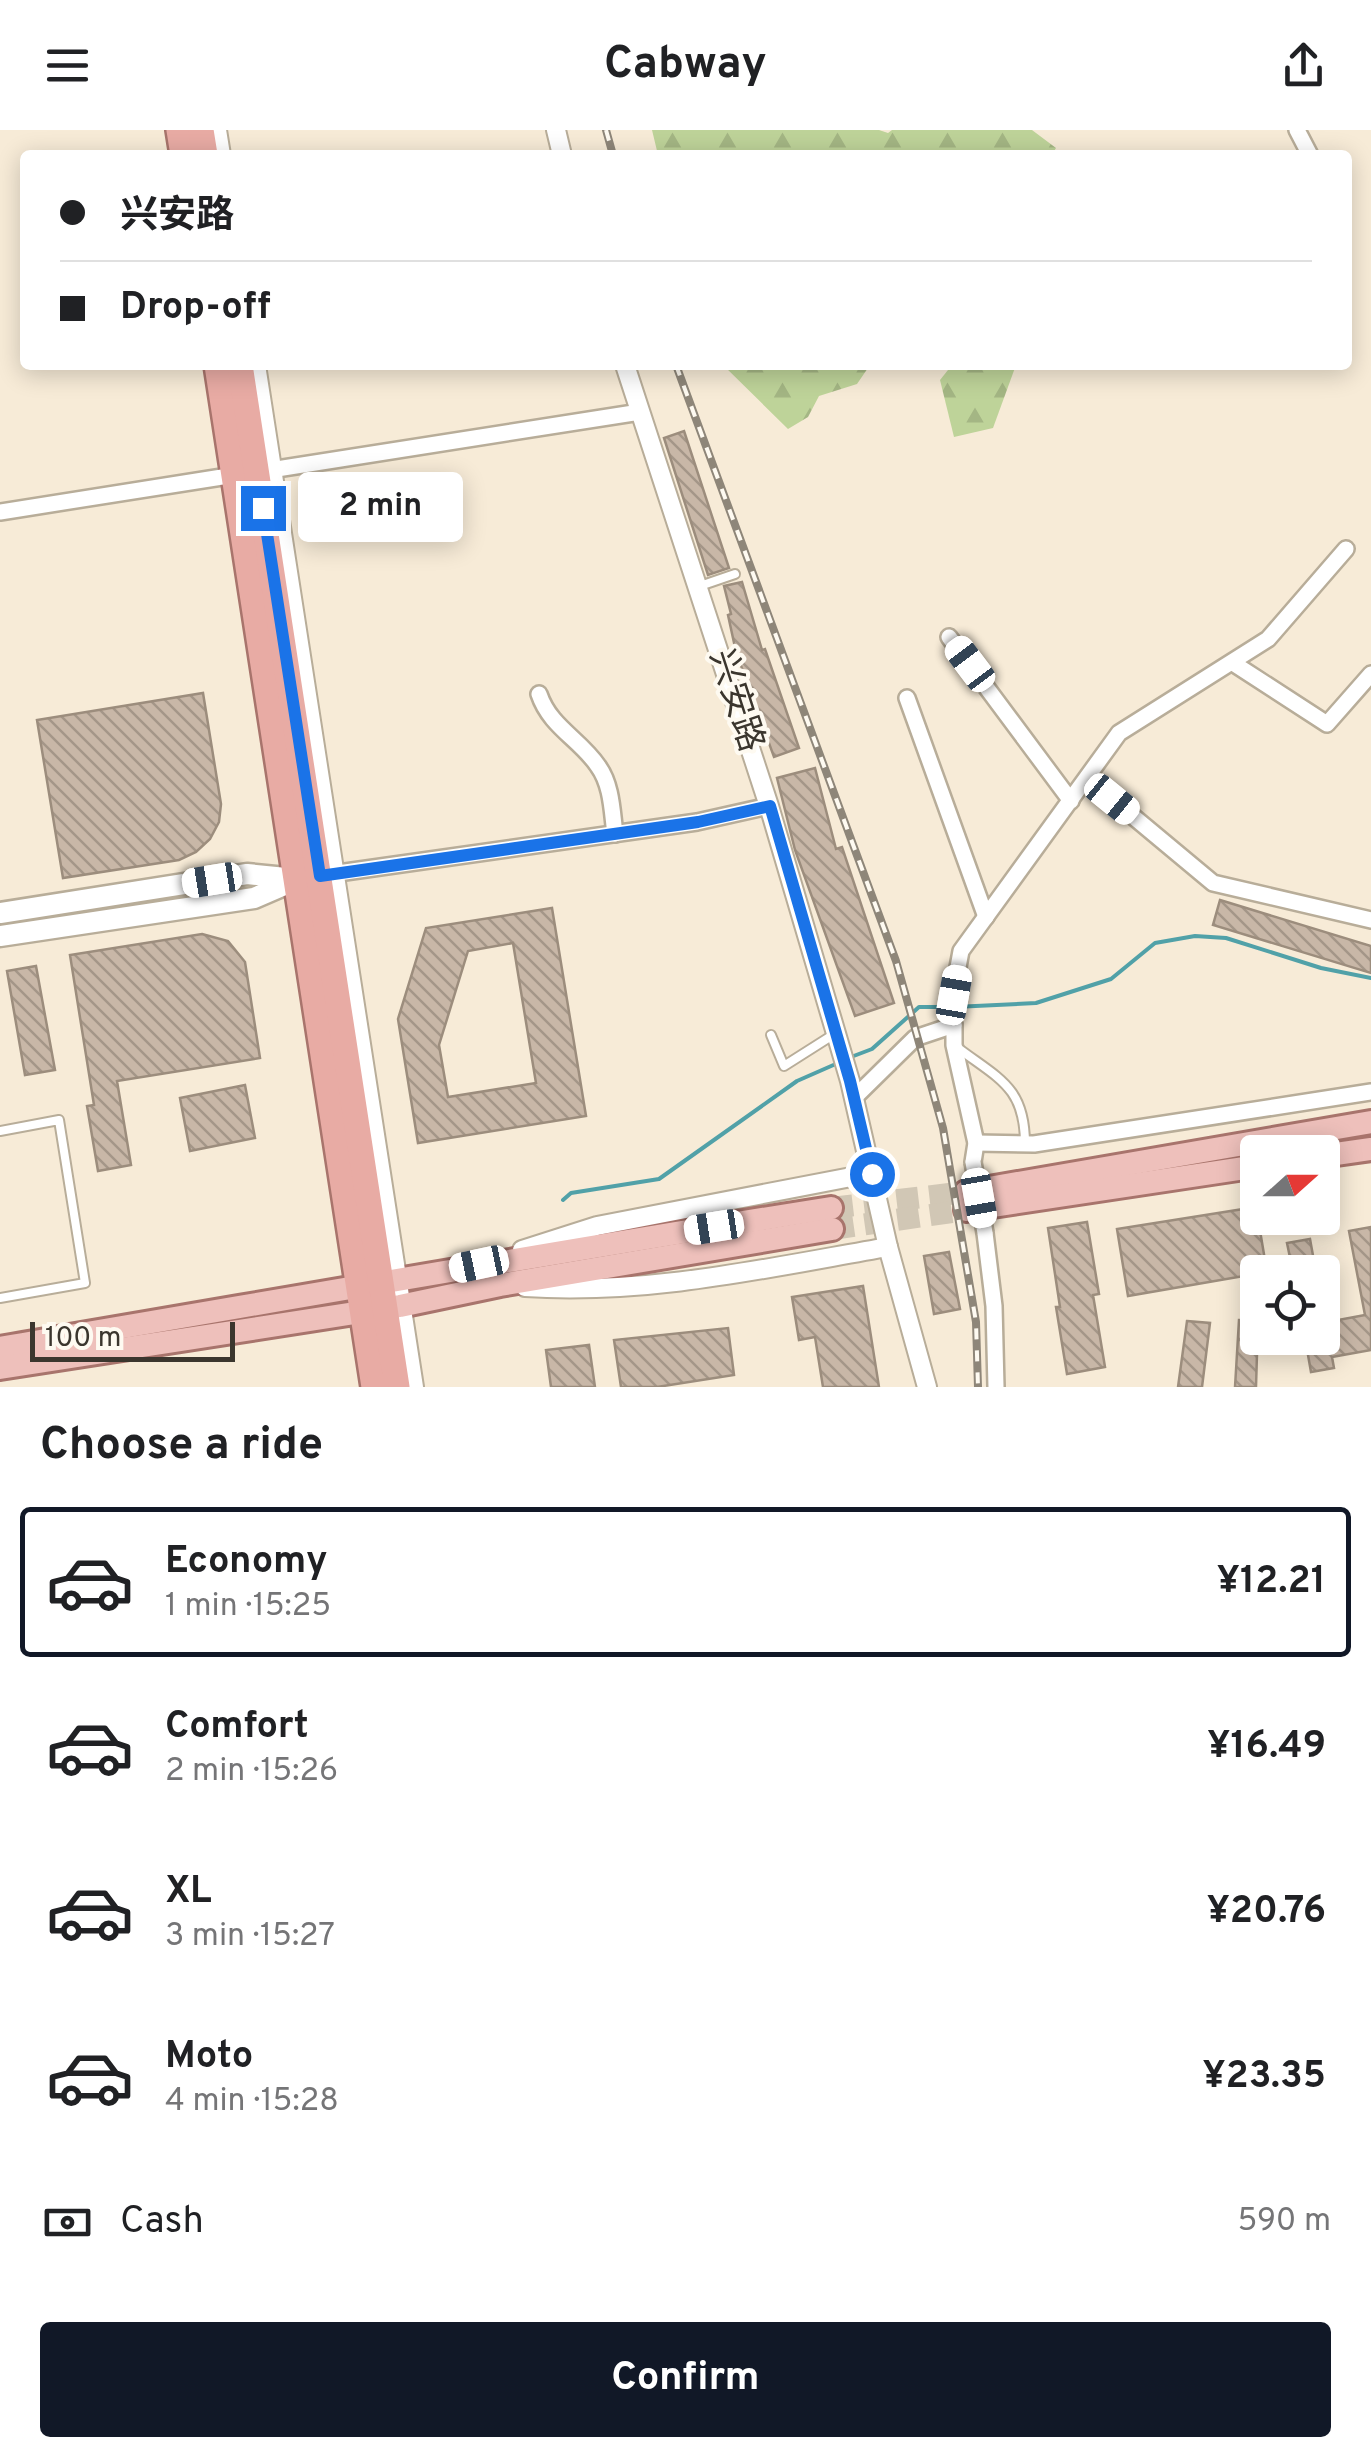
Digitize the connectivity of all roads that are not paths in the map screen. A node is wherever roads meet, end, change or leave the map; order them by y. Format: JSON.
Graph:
{"nodes":[{"id":1,"x":219,"y":370,"type":"edge"},
{"id":2,"x":241,"y":370,"type":"edge"},
{"id":3,"x":256,"y":370,"type":"edge"},
{"id":4,"x":627,"y":370,"type":"edge"},
{"id":5,"x":640,"y":412,"type":"junction"},
{"id":6,"x":255,"y":472,"type":"junction"},
{"id":7,"x":0,"y":512,"type":"edge"},
{"id":8,"x":1346,"y":549,"type":"dead end"},
{"id":9,"x":735,"y":574,"type":"dead end"},
{"id":10,"x":698,"y":587,"type":"junction"},
{"id":11,"x":950,"y":637,"type":"dead end"},
{"id":12,"x":1232,"y":663,"type":"junction"},
{"id":13,"x":1371,"y":674,"type":"edge"},
{"id":14,"x":539,"y":694,"type":"dead end"},
{"id":15,"x":908,"y":698,"type":"dead end"},
{"id":16,"x":1087,"y":778,"type":"junction"},
{"id":17,"x":1071,"y":800,"type":"junction"},
{"id":18,"x":770,"y":806,"type":"junction"},
{"id":19,"x":615,"y":834,"type":"junction"},
{"id":20,"x":318,"y":876,"type":"junction"},
{"id":21,"x":0,"y":913,"type":"edge"},
{"id":22,"x":986,"y":916,"type":"junction"},
{"id":23,"x":1371,"y":920,"type":"edge"},
{"id":24,"x":0,"y":936,"type":"edge"},
{"id":25,"x":952,"y":1013,"type":"junction"},
{"id":26,"x":771,"y":1035,"type":"dead end"},
{"id":27,"x":837,"y":1037,"type":"junction"},
{"id":28,"x":954,"y":1045,"type":"junction"},
{"id":29,"x":852,"y":1089,"type":"junction"},
{"id":30,"x":1371,"y":1092,"type":"edge"},
{"id":31,"x":1371,"y":1122,"type":"edge"},
{"id":32,"x":0,"y":1131,"type":"edge"},
{"id":33,"x":1304,"y":1135,"type":"edge"},
{"id":34,"x":976,"y":1143,"type":"junction"},
{"id":35,"x":1025,"y":1144,"type":"junction"},
{"id":36,"x":1240,"y":1148,"type":"edge"},
{"id":37,"x":1371,"y":1149,"type":"edge"},
{"id":38,"x":1340,"y":1153,"type":"edge"},
{"id":39,"x":1240,"y":1168,"type":"edge"},
{"id":40,"x":872,"y":1174,"type":"junction"},
{"id":41,"x":888,"y":1247,"type":"junction"},
{"id":42,"x":479,"y":1264,"type":"junction"},
{"id":43,"x":500,"y":1286,"type":"junction"},
{"id":44,"x":380,"y":1297,"type":"junction"},
{"id":45,"x":0,"y":1298,"type":"edge"},
{"id":46,"x":0,"y":1348,"type":"edge"},
{"id":47,"x":0,"y":1368,"type":"edge"},
{"id":48,"x":374,"y":1387,"type":"edge"},
{"id":49,"x":398,"y":1387,"type":"edge"},
{"id":50,"x":414,"y":1387,"type":"edge"},
{"id":51,"x":927,"y":1387,"type":"edge"},
{"id":52,"x":996,"y":1387,"type":"edge"}],
"edges":[{"from":1,"to":6,"type":"highway"},
{"from":2,"to":6,"type":"highway"},
{"from":3,"to":6,"type":"street"},
{"from":4,"to":5,"type":"street","name":"兴安路"},
{"from":5,"to":6,"type":"street"},
{"from":5,"to":10,"type":"street","name":"兴安路"},
{"from":6,"to":7,"type":"street"},
{"from":6,"to":20,"type":"highway"},
{"from":8,"to":12,"type":"street"},
{"from":9,"to":10,"type":"lane"},
{"from":10,"to":18,"type":"street","name":"兴安路"},
{"from":11,"to":17,"type":"street"},
{"from":12,"to":13,"type":"street"},
{"from":12,"to":16,"type":"street"},
{"from":14,"to":19,"type":"street"},
{"from":15,"to":22,"type":"street"},
{"from":16,"to":17,"type":"street"},
{"from":16,"to":23,"type":"street"},
{"from":17,"to":22,"type":"street"},
{"from":18,"to":19,"type":"street"},
{"from":18,"to":27,"type":"street","name":"兴安路"},
{"from":19,"to":20,"type":"street"},
{"from":20,"to":21,"type":"main road"},
{"from":20,"to":24,"type":"main road"},
{"from":20,"to":44,"type":"highway"},
{"from":22,"to":25,"type":"street"},
{"from":25,"to":28,"type":"street"},
{"from":25,"to":29,"type":"street"},
{"from":26,"to":27,"type":"lane"},
{"from":27,"to":29,"type":"street","name":"兴安路"},
{"from":28,"to":34,"type":"street"},
{"from":28,"to":35,"type":"lane"},
{"from":29,"to":40,"type":"street","name":"兴安路"},
{"from":30,"to":35,"type":"street"},
{"from":31,"to":33,"type":"main road"},
{"from":32,"to":45,"type":"lane"},
{"from":34,"to":35,"type":"street"},
{"from":34,"to":52,"type":"street","bridge":true},
{"from":36,"to":39,"type":"main road"},
{"from":37,"to":38,"type":"main road"},
{"from":40,"to":41,"type":"street","name":"兴安路"},
{"from":40,"to":42,"type":"street"},
{"from":41,"to":43,"type":"street"},
{"from":41,"to":51,"type":"street","name":"兴安路"},
{"from":42,"to":43,"type":"main road"},
{"from":42,"to":44,"type":"main road"},
{"from":43,"to":44,"type":"main road"},
{"from":44,"to":46,"type":"main road"},
{"from":44,"to":47,"type":"main road"},
{"from":44,"to":48,"type":"highway"},
{"from":44,"to":49,"type":"highway"},
{"from":44,"to":50,"type":"street"}]}
